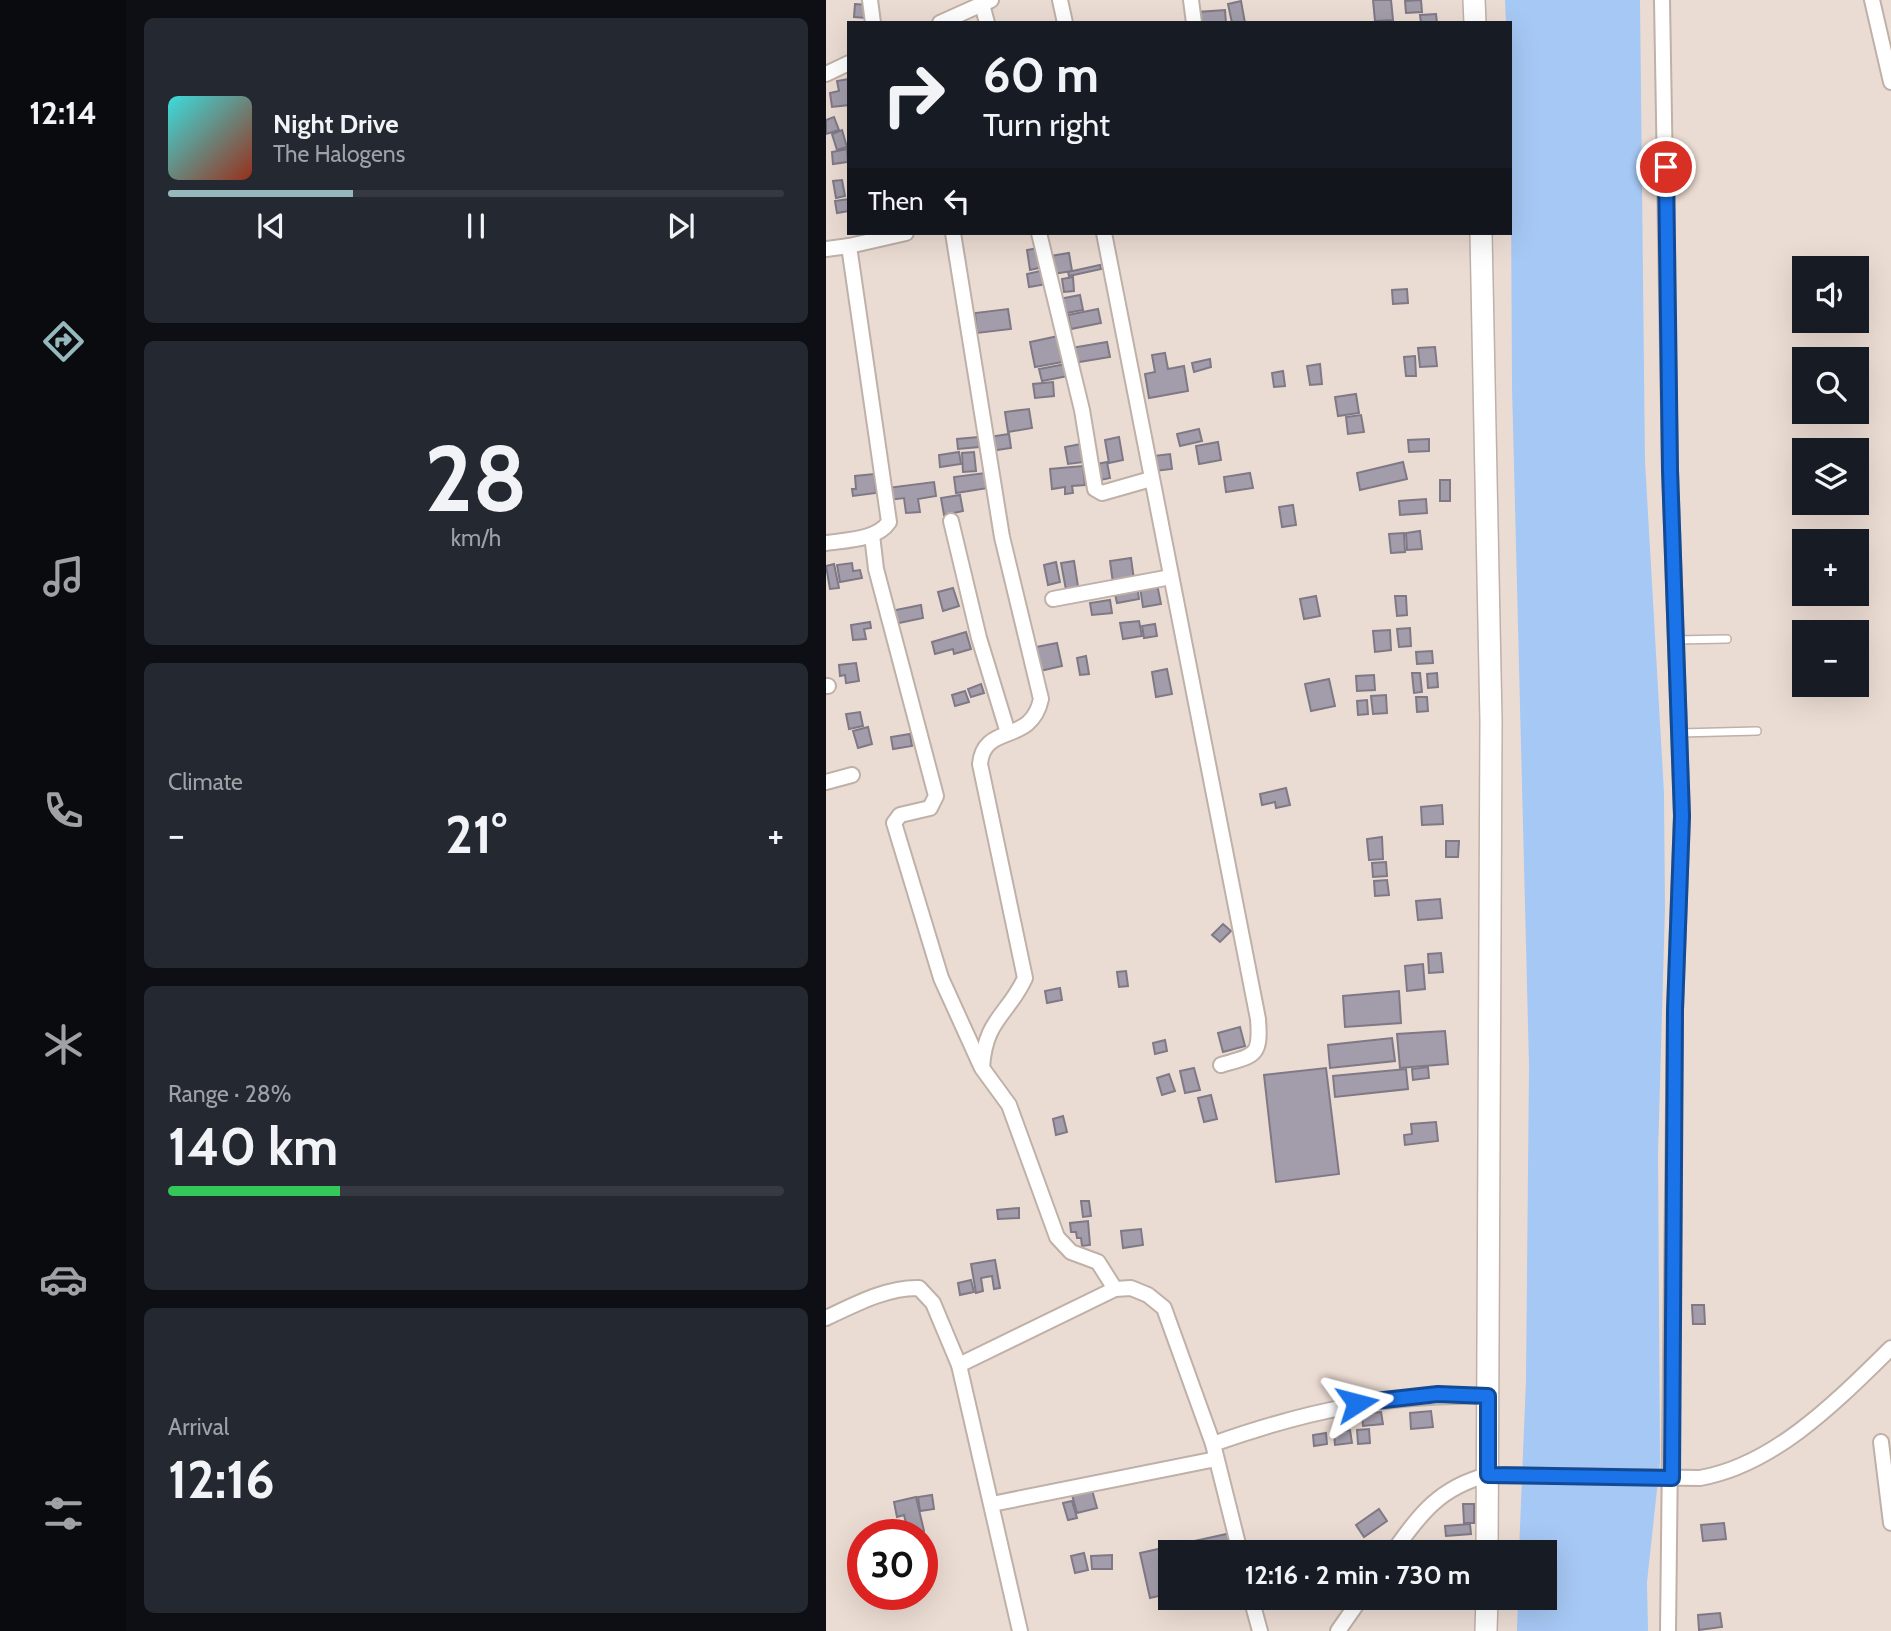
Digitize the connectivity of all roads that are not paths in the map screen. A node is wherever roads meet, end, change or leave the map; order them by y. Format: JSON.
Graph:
{"nodes":[{"id":1,"x":870,"y":0,"type":"edge"},
{"id":2,"x":1060,"y":0,"type":"edge"},
{"id":3,"x":1191,"y":0,"type":"edge"},
{"id":4,"x":1474,"y":0,"type":"edge"},
{"id":5,"x":1662,"y":0,"type":"edge"},
{"id":6,"x":1872,"y":0,"type":"edge"},
{"id":7,"x":987,"y":2,"type":"edge"},
{"id":8,"x":873,"y":21,"type":"edge"},
{"id":9,"x":944,"y":21,"type":"edge"},
{"id":10,"x":987,"y":21,"type":"edge"},
{"id":11,"x":1065,"y":21,"type":"edge"},
{"id":12,"x":1194,"y":21,"type":"edge"},
{"id":13,"x":1475,"y":21,"type":"edge"},
{"id":14,"x":847,"y":64,"type":"edge"},
{"id":15,"x":826,"y":74,"type":"edge"},
{"id":16,"x":1891,"y":82,"type":"edge"},
{"id":17,"x":897,"y":235,"type":"edge"},
{"id":18,"x":953,"y":235,"type":"edge"},
{"id":19,"x":1039,"y":235,"type":"edge"},
{"id":20,"x":1104,"y":235,"type":"edge"},
{"id":21,"x":1481,"y":235,"type":"edge"},
{"id":22,"x":849,"y":246,"type":"junction"},
{"id":23,"x":826,"y":249,"type":"edge"},
{"id":24,"x":1152,"y":479,"type":"junction"},
{"id":25,"x":951,"y":521,"type":"dead end"},
{"id":26,"x":872,"y":535,"type":"junction"},
{"id":27,"x":826,"y":543,"type":"edge"},
{"id":28,"x":1171,"y":577,"type":"junction"},
{"id":29,"x":1053,"y":599,"type":"dead end"},
{"id":30,"x":1727,"y":639,"type":"dead end"},
{"id":31,"x":1676,"y":640,"type":"junction"},
{"id":32,"x":1757,"y":731,"type":"dead end"},
{"id":33,"x":1008,"y":733,"type":"junction"},
{"id":34,"x":1679,"y":733,"type":"junction"},
{"id":35,"x":852,"y":775,"type":"dead end"},
{"id":36,"x":826,"y":782,"type":"edge"},
{"id":37,"x":1221,"y":1065,"type":"dead end"},
{"id":38,"x":982,"y":1068,"type":"junction"},
{"id":39,"x":1115,"y":1289,"type":"junction"},
{"id":40,"x":826,"y":1318,"type":"edge"},
{"id":41,"x":1891,"y":1348,"type":"edge"},
{"id":42,"x":959,"y":1365,"type":"junction"},
{"id":43,"x":1488,"y":1396,"type":"junction"},
{"id":44,"x":1881,"y":1442,"type":"dead end"},
{"id":45,"x":1213,"y":1444,"type":"junction"},
{"id":46,"x":1216,"y":1460,"type":"junction"},
{"id":47,"x":1496,"y":1475,"type":"junction"},
{"id":48,"x":1669,"y":1478,"type":"junction"},
{"id":49,"x":992,"y":1504,"type":"junction"},
{"id":50,"x":1891,"y":1523,"type":"edge"},
{"id":51,"x":1237,"y":1540,"type":"edge"},
{"id":52,"x":1403,"y":1540,"type":"edge"},
{"id":53,"x":1488,"y":1540,"type":"edge"},
{"id":54,"x":1254,"y":1610,"type":"edge"},
{"id":55,"x":1353,"y":1610,"type":"edge"},
{"id":56,"x":1487,"y":1610,"type":"edge"},
{"id":57,"x":1020,"y":1631,"type":"edge"},
{"id":58,"x":1260,"y":1631,"type":"edge"},
{"id":59,"x":1338,"y":1631,"type":"edge"},
{"id":60,"x":1486,"y":1631,"type":"edge"},
{"id":61,"x":1668,"y":1631,"type":"edge"}],
"edges":[{"from":1,"to":8,"type":"street"},
{"from":2,"to":11,"type":"street"},
{"from":3,"to":12,"type":"street"},
{"from":4,"to":13,"type":"main road"},
{"from":5,"to":31,"type":"street"},
{"from":6,"to":16,"type":"street"},
{"from":7,"to":9,"type":"street"},
{"from":7,"to":10,"type":"street"},
{"from":14,"to":15,"type":"street"},
{"from":17,"to":22,"type":"street"},
{"from":18,"to":33,"type":"street"},
{"from":19,"to":24,"type":"street"},
{"from":20,"to":24,"type":"street"},
{"from":21,"to":43,"type":"main road"},
{"from":22,"to":23,"type":"street"},
{"from":22,"to":26,"type":"street"},
{"from":24,"to":28,"type":"street"},
{"from":25,"to":33,"type":"street"},
{"from":26,"to":27,"type":"street"},
{"from":26,"to":38,"type":"street"},
{"from":28,"to":29,"type":"street"},
{"from":28,"to":37,"type":"street"},
{"from":30,"to":31,"type":"lane"},
{"from":31,"to":34,"type":"street"},
{"from":32,"to":34,"type":"lane"},
{"from":33,"to":38,"type":"street"},
{"from":34,"to":48,"type":"street"},
{"from":35,"to":36,"type":"street"},
{"from":38,"to":39,"type":"street"},
{"from":39,"to":42,"type":"street"},
{"from":39,"to":45,"type":"street"},
{"from":40,"to":42,"type":"street"},
{"from":41,"to":48,"type":"street"},
{"from":42,"to":49,"type":"street"},
{"from":43,"to":45,"type":"street"},
{"from":43,"to":47,"type":"main road"},
{"from":44,"to":50,"type":"street"},
{"from":45,"to":46,"type":"street"},
{"from":46,"to":49,"type":"street"},
{"from":46,"to":51,"type":"street"},
{"from":47,"to":48,"type":"street"},
{"from":47,"to":52,"type":"street"},
{"from":47,"to":53,"type":"main road"},
{"from":48,"to":61,"type":"street"},
{"from":49,"to":57,"type":"street"},
{"from":54,"to":58,"type":"street"},
{"from":55,"to":59,"type":"street"},
{"from":56,"to":60,"type":"main road"}]}
